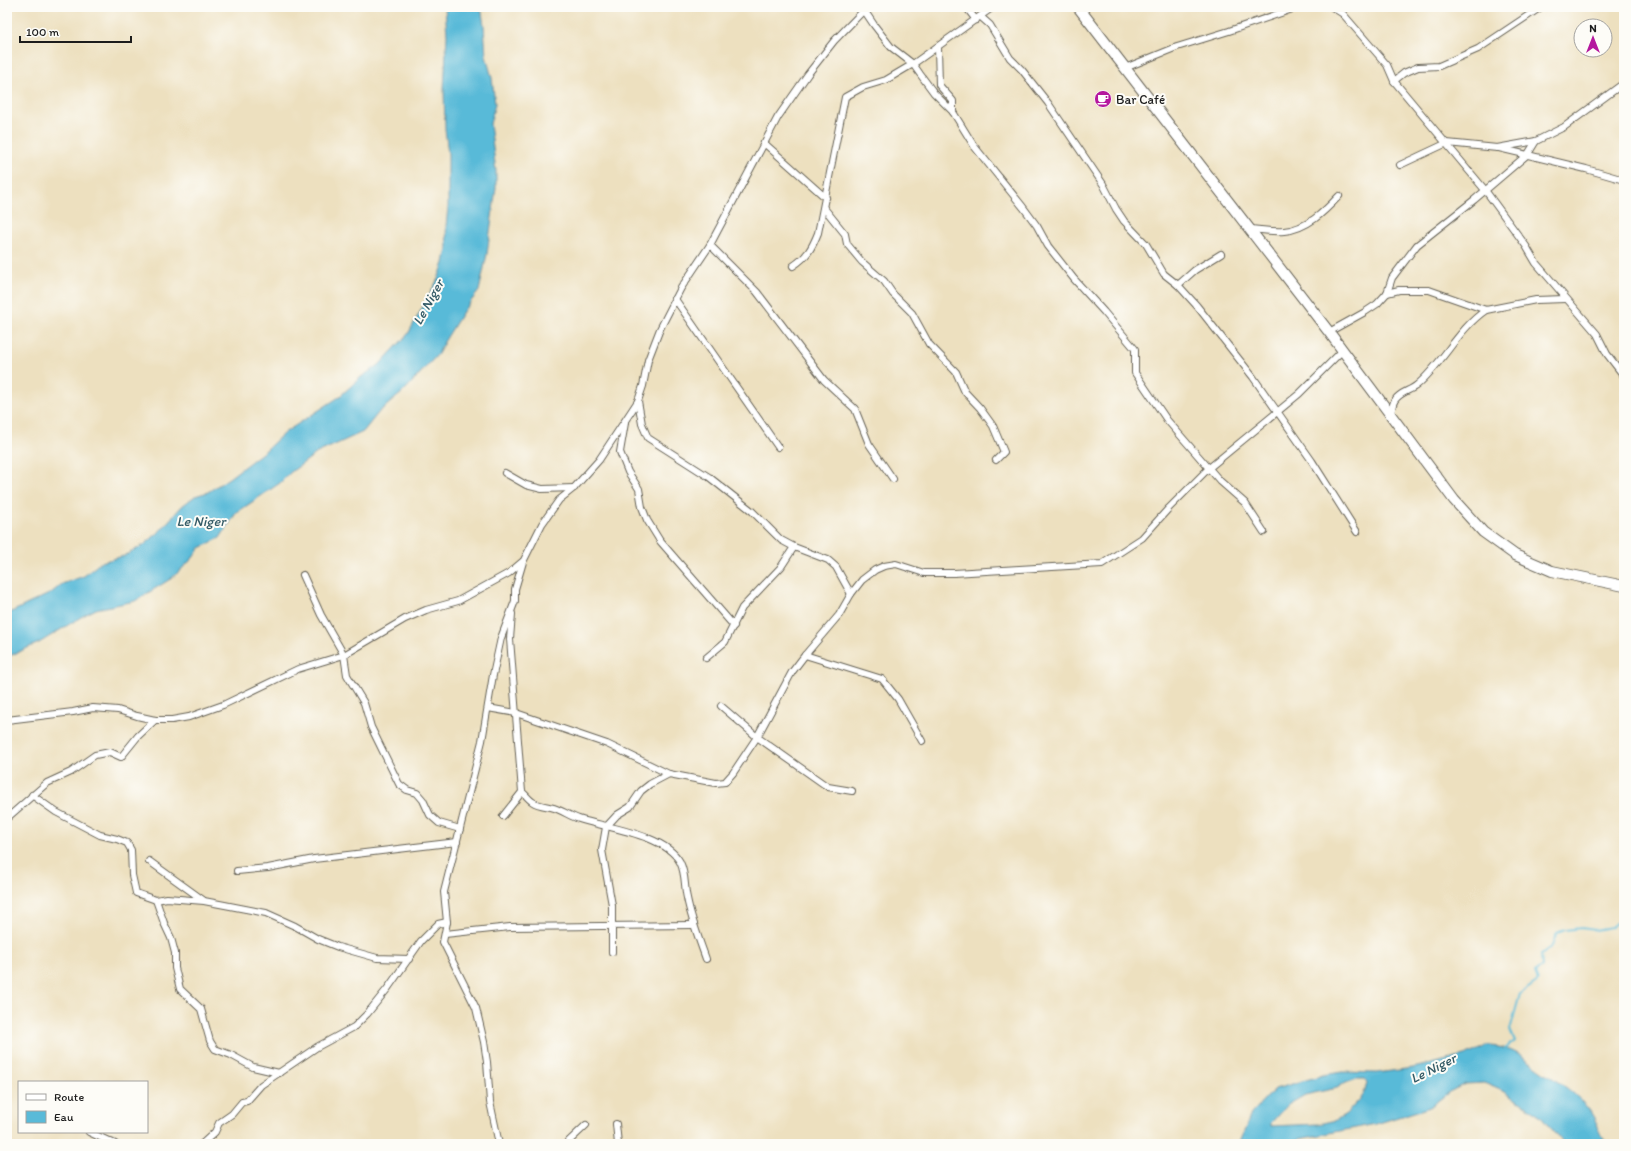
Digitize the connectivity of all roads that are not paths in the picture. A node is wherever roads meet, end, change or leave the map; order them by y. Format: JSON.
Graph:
{"nodes":[{"id":1,"x":966,"y":7,"type":"edge"},
{"id":2,"x":993,"y":7,"type":"edge"},
{"id":3,"x":1078,"y":7,"type":"edge"},
{"id":4,"x":1298,"y":7,"type":"edge"},
{"id":5,"x":1332,"y":7,"type":"edge"},
{"id":6,"x":1541,"y":7,"type":"edge"},
{"id":7,"x":866,"y":8,"type":"edge"},
{"id":8,"x":978,"y":18,"type":"junction"},
{"id":9,"x":938,"y":47,"type":"junction"},
{"id":10,"x":914,"y":64,"type":"junction"},
{"id":11,"x":1125,"y":68,"type":"junction"},
{"id":12,"x":1394,"y":81,"type":"junction"},
{"id":13,"x":1624,"y":83,"type":"edge"},
{"id":14,"x":953,"y":112,"type":"junction"},
{"id":15,"x":1536,"y":141,"type":"junction"},
{"id":16,"x":764,"y":143,"type":"junction"},
{"id":17,"x":1446,"y":143,"type":"junction"},
{"id":18,"x":1497,"y":148,"type":"junction"},
{"id":19,"x":1528,"y":154,"type":"junction"},
{"id":20,"x":1400,"y":165,"type":"dead end"},
{"id":21,"x":1624,"y":180,"type":"edge"},
{"id":22,"x":1485,"y":190,"type":"junction"},
{"id":23,"x":1338,"y":196,"type":"dead end"},
{"id":24,"x":826,"y":198,"type":"junction"},
{"id":25,"x":824,"y":208,"type":"junction"},
{"id":26,"x":1250,"y":229,"type":"junction"},
{"id":27,"x":710,"y":245,"type":"junction"},
{"id":28,"x":1221,"y":254,"type":"dead end"},
{"id":29,"x":793,"y":266,"type":"dead end"},
{"id":30,"x":1178,"y":285,"type":"junction"},
{"id":31,"x":1387,"y":293,"type":"junction"},
{"id":32,"x":675,"y":299,"type":"junction"},
{"id":33,"x":1565,"y":299,"type":"junction"},
{"id":34,"x":1486,"y":310,"type":"junction"},
{"id":35,"x":1329,"y":332,"type":"junction"},
{"id":36,"x":1342,"y":350,"type":"junction"},
{"id":37,"x":1624,"y":376,"type":"edge"},
{"id":38,"x":638,"y":402,"type":"junction"},
{"id":39,"x":1277,"y":411,"type":"junction"},
{"id":40,"x":1390,"y":415,"type":"junction"},
{"id":41,"x":626,"y":420,"type":"junction"},
{"id":42,"x":778,"y":447,"type":"dead end"},
{"id":43,"x":996,"y":460,"type":"dead end"},
{"id":44,"x":1209,"y":468,"type":"junction"},
{"id":45,"x":505,"y":473,"type":"dead end"},
{"id":46,"x":893,"y":479,"type":"dead end"},
{"id":47,"x":574,"y":488,"type":"junction"},
{"id":48,"x":1264,"y":532,"type":"dead end"},
{"id":49,"x":1358,"y":532,"type":"dead end"},
{"id":50,"x":794,"y":547,"type":"junction"},
{"id":51,"x":523,"y":562,"type":"junction"},
{"id":52,"x":303,"y":575,"type":"dead end"},
{"id":53,"x":1624,"y":586,"type":"edge"},
{"id":54,"x":851,"y":594,"type":"junction"},
{"id":55,"x":515,"y":601,"type":"junction"},
{"id":56,"x":734,"y":626,"type":"junction"},
{"id":57,"x":344,"y":655,"type":"junction"},
{"id":58,"x":804,"y":655,"type":"junction"},
{"id":59,"x":706,"y":658,"type":"dead end"},
{"id":60,"x":721,"y":706,"type":"dead end"},
{"id":61,"x":488,"y":708,"type":"junction"},
{"id":62,"x":516,"y":713,"type":"junction"},
{"id":63,"x":7,"y":720,"type":"edge"},
{"id":64,"x":155,"y":720,"type":"junction"},
{"id":65,"x":757,"y":737,"type":"junction"},
{"id":66,"x":922,"y":741,"type":"dead end"},
{"id":67,"x":669,"y":774,"type":"junction"},
{"id":68,"x":852,"y":791,"type":"dead end"},
{"id":69,"x":522,"y":792,"type":"junction"},
{"id":70,"x":32,"y":795,"type":"junction"},
{"id":71,"x":503,"y":816,"type":"dead end"},
{"id":72,"x":7,"y":818,"type":"edge"},
{"id":73,"x":606,"y":827,"type":"junction"},
{"id":74,"x":460,"y":829,"type":"junction"},
{"id":75,"x":457,"y":842,"type":"junction"},
{"id":76,"x":149,"y":861,"type":"dead end"},
{"id":77,"x":237,"y":871,"type":"dead end"},
{"id":78,"x":156,"y":900,"type":"junction"},
{"id":79,"x":204,"y":901,"type":"junction"},
{"id":80,"x":447,"y":922,"type":"junction"},
{"id":81,"x":612,"y":925,"type":"junction"},
{"id":82,"x":694,"y":925,"type":"junction"},
{"id":83,"x":445,"y":934,"type":"junction"},
{"id":84,"x":612,"y":952,"type":"dead end"},
{"id":85,"x":706,"y":959,"type":"dead end"},
{"id":86,"x":409,"y":960,"type":"junction"},
{"id":87,"x":279,"y":1073,"type":"junction"},
{"id":88,"x":616,"y":1124,"type":"dead end"},
{"id":89,"x":586,"y":1125,"type":"dead end"},
{"id":90,"x":91,"y":1133,"type":"edge"},
{"id":91,"x":115,"y":1144,"type":"edge"},
{"id":92,"x":202,"y":1144,"type":"edge"},
{"id":93,"x":499,"y":1144,"type":"edge"},
{"id":94,"x":566,"y":1144,"type":"edge"},
{"id":95,"x":618,"y":1144,"type":"edge"}],
"edges":[{"from":1,"to":8,"type":"street"},
{"from":2,"to":8,"type":"street"},
{"from":3,"to":11,"type":"highway"},
{"from":4,"to":11,"type":"street"},
{"from":5,"to":12,"type":"street"},
{"from":6,"to":12,"type":"street"},
{"from":7,"to":10,"type":"street"},
{"from":7,"to":16,"type":"street"},
{"from":8,"to":9,"type":"street"},
{"from":8,"to":30,"type":"street"},
{"from":9,"to":10,"type":"street"},
{"from":9,"to":14,"type":"street"},
{"from":10,"to":14,"type":"street"},
{"from":10,"to":24,"type":"street"},
{"from":11,"to":26,"type":"highway"},
{"from":12,"to":17,"type":"street"},
{"from":13,"to":15,"type":"street"},
{"from":14,"to":44,"type":"street"},
{"from":15,"to":18,"type":"street"},
{"from":15,"to":19,"type":"street"},
{"from":16,"to":24,"type":"street"},
{"from":16,"to":27,"type":"street"},
{"from":17,"to":18,"type":"street"},
{"from":17,"to":20,"type":"street"},
{"from":17,"to":22,"type":"street"},
{"from":18,"to":19,"type":"street"},
{"from":19,"to":21,"type":"street"},
{"from":19,"to":22,"type":"street"},
{"from":22,"to":31,"type":"street"},
{"from":22,"to":33,"type":"street"},
{"from":23,"to":26,"type":"street"},
{"from":24,"to":25,"type":"street"},
{"from":25,"to":29,"type":"street"},
{"from":25,"to":43,"type":"street"},
{"from":26,"to":35,"type":"highway"},
{"from":27,"to":32,"type":"street"},
{"from":27,"to":46,"type":"street"},
{"from":28,"to":30,"type":"street"},
{"from":30,"to":39,"type":"street"},
{"from":31,"to":34,"type":"street"},
{"from":31,"to":35,"type":"street"},
{"from":32,"to":38,"type":"street"},
{"from":32,"to":42,"type":"street"},
{"from":33,"to":34,"type":"street"},
{"from":33,"to":37,"type":"street"},
{"from":34,"to":40,"type":"street"},
{"from":35,"to":36,"type":"highway"},
{"from":36,"to":39,"type":"street"},
{"from":36,"to":40,"type":"highway"},
{"from":38,"to":41,"type":"street"},
{"from":38,"to":50,"type":"street"},
{"from":39,"to":44,"type":"street"},
{"from":39,"to":49,"type":"street"},
{"from":40,"to":53,"type":"highway"},
{"from":41,"to":47,"type":"street"},
{"from":41,"to":56,"type":"street"},
{"from":44,"to":48,"type":"street"},
{"from":44,"to":54,"type":"street"},
{"from":45,"to":47,"type":"street"},
{"from":47,"to":51,"type":"street"},
{"from":50,"to":54,"type":"street"},
{"from":50,"to":56,"type":"street"},
{"from":51,"to":55,"type":"street"},
{"from":51,"to":57,"type":"street"},
{"from":52,"to":57,"type":"street"},
{"from":54,"to":58,"type":"street"},
{"from":55,"to":61,"type":"street"},
{"from":55,"to":62,"type":"street"},
{"from":56,"to":59,"type":"street"},
{"from":57,"to":64,"type":"street"},
{"from":57,"to":74,"type":"street"},
{"from":58,"to":65,"type":"street"},
{"from":58,"to":66,"type":"street"},
{"from":60,"to":65,"type":"street"},
{"from":61,"to":62,"type":"street"},
{"from":61,"to":74,"type":"street"},
{"from":62,"to":67,"type":"street"},
{"from":62,"to":69,"type":"street"},
{"from":63,"to":64,"type":"street"},
{"from":64,"to":70,"type":"street"},
{"from":65,"to":67,"type":"street"},
{"from":65,"to":68,"type":"street"},
{"from":67,"to":73,"type":"street"},
{"from":69,"to":71,"type":"street"},
{"from":69,"to":73,"type":"street"},
{"from":70,"to":72,"type":"street"},
{"from":70,"to":78,"type":"street"},
{"from":73,"to":81,"type":"street"},
{"from":73,"to":82,"type":"street"},
{"from":74,"to":75,"type":"street"},
{"from":75,"to":77,"type":"street"},
{"from":75,"to":80,"type":"street"},
{"from":76,"to":79,"type":"street"},
{"from":78,"to":79,"type":"street"},
{"from":78,"to":87,"type":"street"},
{"from":79,"to":86,"type":"street"},
{"from":80,"to":83,"type":"street"},
{"from":80,"to":86,"type":"street"},
{"from":81,"to":82,"type":"street"},
{"from":81,"to":83,"type":"street"},
{"from":81,"to":84,"type":"street"},
{"from":82,"to":85,"type":"street"},
{"from":83,"to":93,"type":"street"},
{"from":86,"to":87,"type":"street"},
{"from":87,"to":92,"type":"street"},
{"from":88,"to":95,"type":"street"},
{"from":89,"to":94,"type":"street"},
{"from":90,"to":91,"type":"street"}]}
